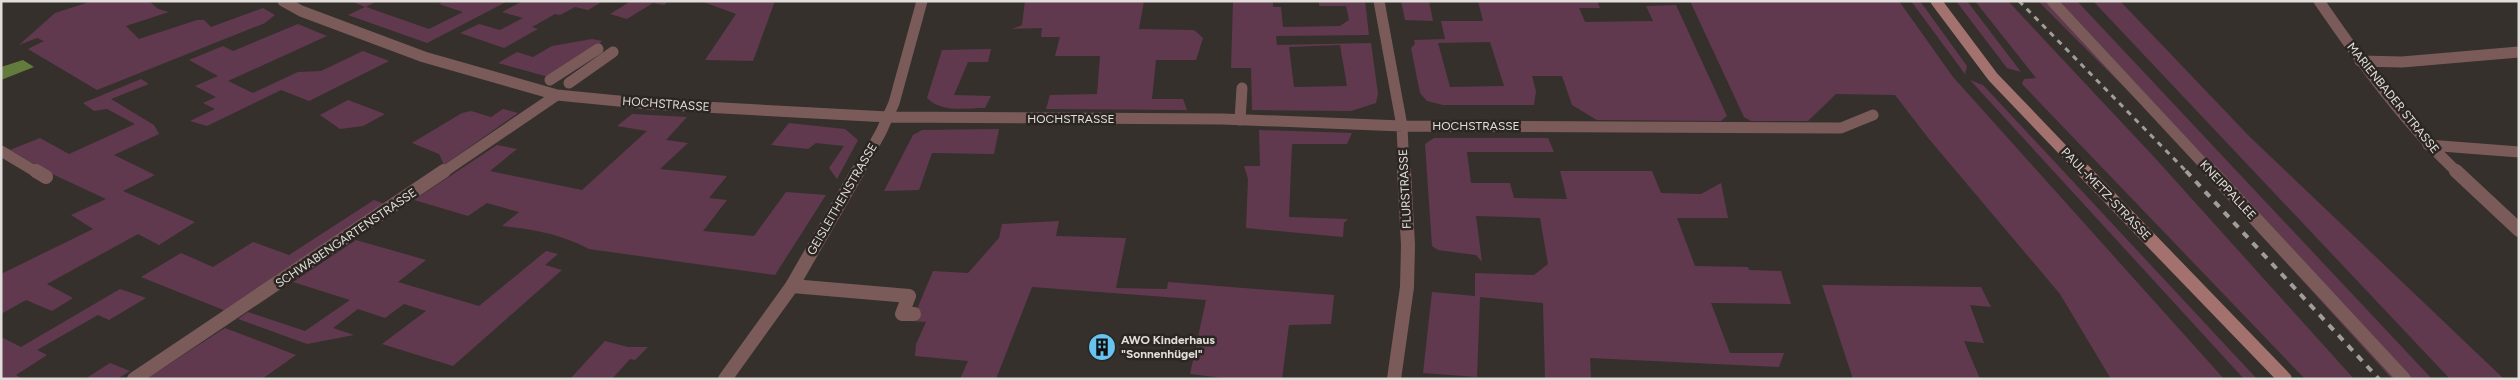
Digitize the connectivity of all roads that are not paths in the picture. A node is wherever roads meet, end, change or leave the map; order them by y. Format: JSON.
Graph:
{"nodes":[{"id":1,"x":282,"y":1,"type":"edge"},
{"id":2,"x":922,"y":1,"type":"edge"},
{"id":3,"x":1379,"y":1,"type":"edge"},
{"id":4,"x":1936,"y":1,"type":"edge"},
{"id":5,"x":2052,"y":1,"type":"edge"},
{"id":6,"x":2319,"y":1,"type":"edge"},
{"id":7,"x":598,"y":49,"type":"dead end"},
{"id":8,"x":612,"y":52,"type":"dead end"},
{"id":9,"x":2519,"y":52,"type":"edge"},
{"id":10,"x":2360,"y":61,"type":"junction"},
{"id":11,"x":550,"y":80,"type":"dead end"},
{"id":12,"x":569,"y":83,"type":"dead end"},
{"id":13,"x":1242,"y":88,"type":"dead end"},
{"id":14,"x":557,"y":95,"type":"junction"},
{"id":15,"x":1873,"y":115,"type":"dead end"},
{"id":16,"x":888,"y":117,"type":"junction"},
{"id":17,"x":1240,"y":120,"type":"junction"},
{"id":18,"x":1402,"y":126,"type":"junction"},
{"id":19,"x":2428,"y":146,"type":"junction"},
{"id":20,"x":1,"y":151,"type":"edge"},
{"id":21,"x":2519,"y":152,"type":"edge"},
{"id":22,"x":46,"y":177,"type":"dead end"},
{"id":23,"x":2519,"y":230,"type":"edge"},
{"id":24,"x":792,"y":286,"type":"junction"},
{"id":25,"x":914,"y":314,"type":"dead end"},
{"id":26,"x":134,"y":379,"type":"edge"},
{"id":27,"x":726,"y":379,"type":"edge"},
{"id":28,"x":1394,"y":379,"type":"edge"},
{"id":29,"x":2285,"y":379,"type":"edge"},
{"id":30,"x":2404,"y":379,"type":"edge"}],
"edges":[{"from":1,"to":14,"type":"street","name":"HOCHSTRASSE"},
{"from":2,"to":16,"type":"street","name":"GEISLEITHENSTRASSE"},
{"from":3,"to":18,"type":"street","name":"FLURSTRASSE"},
{"from":4,"to":29,"type":"street","name":"PAUL-METZ-STRASSE"},
{"from":5,"to":30,"type":"street","name":"KNEIPPALLEE"},
{"from":6,"to":10,"type":"street","name":"MARIENBADER STRASSE"},
{"from":7,"to":11,"type":"street"},
{"from":8,"to":12,"type":"street"},
{"from":9,"to":10,"type":"street"},
{"from":10,"to":19,"type":"street","name":"MARIENBADER STRASSE"},
{"from":13,"to":17,"type":"street"},
{"from":14,"to":16,"type":"street","name":"HOCHSTRASSE"},
{"from":14,"to":26,"type":"street","name":"SCHWABENGARTENSTRASSE"},
{"from":15,"to":18,"type":"street","name":"HOCHSTRASSE"},
{"from":16,"to":17,"type":"street","name":"HOCHSTRASSE"},
{"from":16,"to":24,"type":"street","name":"GEISLEITHENSTRASSE"},
{"from":17,"to":18,"type":"street","name":"HOCHSTRASSE"},
{"from":18,"to":28,"type":"street","name":"FLURSTRASSE"},
{"from":19,"to":21,"type":"street"},
{"from":19,"to":23,"type":"street","name":"MARIENBADER STRASSE"},
{"from":20,"to":22,"type":"street"},
{"from":24,"to":25,"type":"street"},
{"from":24,"to":27,"type":"street","name":"GEISLEITHENSTRASSE"}]}
